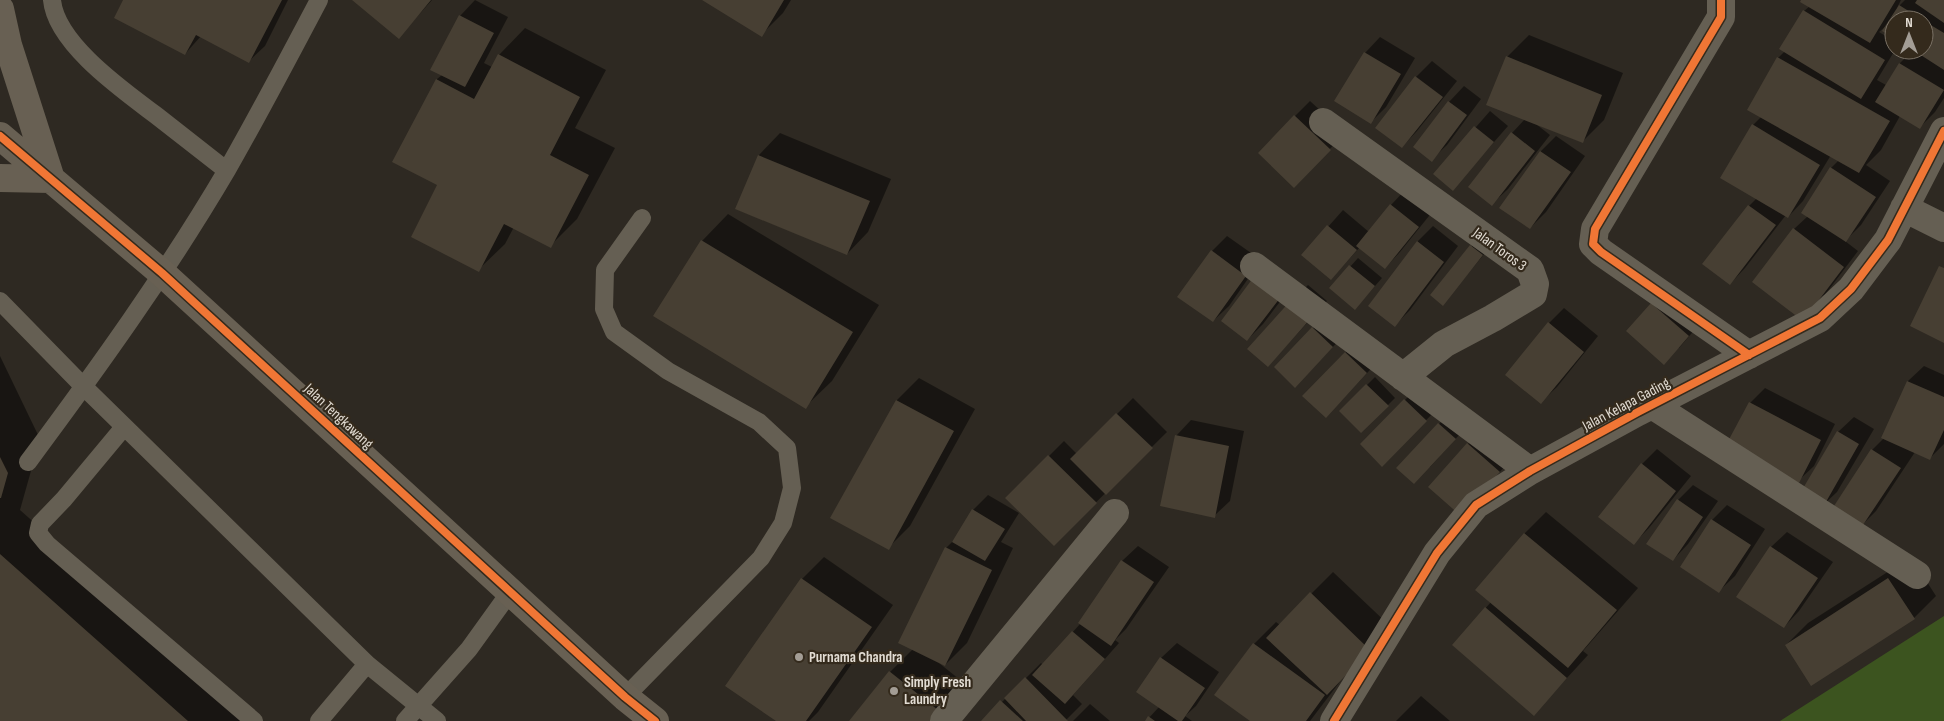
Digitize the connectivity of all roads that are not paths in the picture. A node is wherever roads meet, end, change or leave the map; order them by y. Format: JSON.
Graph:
{"nodes":[{"id":1,"x":52,"y":0,"type":"edge"},
{"id":2,"x":319,"y":0,"type":"edge"},
{"id":3,"x":1721,"y":0,"type":"edge"},
{"id":4,"x":0,"y":9,"type":"edge"},
{"id":5,"x":1323,"y":122,"type":"dead end"},
{"id":6,"x":1944,"y":131,"type":"edge"},
{"id":7,"x":0,"y":136,"type":"edge"},
{"id":8,"x":226,"y":170,"type":"junction"},
{"id":9,"x":0,"y":178,"type":"edge"},
{"id":10,"x":51,"y":180,"type":"junction"},
{"id":11,"x":1904,"y":208,"type":"junction"},
{"id":12,"x":642,"y":218,"type":"dead end"},
{"id":13,"x":1944,"y":228,"type":"edge"},
{"id":14,"x":1254,"y":266,"type":"dead end"},
{"id":15,"x":162,"y":273,"type":"junction"},
{"id":16,"x":0,"y":301,"type":"edge"},
{"id":17,"x":1749,"y":355,"type":"junction"},
{"id":18,"x":1402,"y":377,"type":"junction"},
{"id":19,"x":84,"y":387,"type":"junction"},
{"id":20,"x":1652,"y":405,"type":"junction"},
{"id":21,"x":124,"y":427,"type":"junction"},
{"id":22,"x":28,"y":462,"type":"dead end"},
{"id":23,"x":1530,"y":471,"type":"junction"},
{"id":24,"x":1115,"y":513,"type":"dead end"},
{"id":25,"x":1917,"y":575,"type":"dead end"},
{"id":26,"x":510,"y":592,"type":"junction"},
{"id":27,"x":367,"y":664,"type":"junction"},
{"id":28,"x":625,"y":697,"type":"junction"},
{"id":29,"x":418,"y":705,"type":"junction"},
{"id":30,"x":254,"y":721,"type":"edge"},
{"id":31,"x":319,"y":721,"type":"edge"},
{"id":32,"x":405,"y":721,"type":"edge"},
{"id":33,"x":437,"y":721,"type":"edge"},
{"id":34,"x":655,"y":721,"type":"edge"},
{"id":35,"x":944,"y":721,"type":"edge"},
{"id":36,"x":1334,"y":721,"type":"edge"}],
"edges":[{"from":1,"to":8,"type":"lane"},
{"from":2,"to":8,"type":"lane"},
{"from":3,"to":17,"type":"street"},
{"from":4,"to":10,"type":"street"},
{"from":5,"to":18,"type":"street","name":"Jalan Toros 3"},
{"from":6,"to":11,"type":"street","name":"Jalan Kelapa Gading"},
{"from":7,"to":10,"type":"street","name":"Jalan Tengkawang"},
{"from":8,"to":15,"type":"lane"},
{"from":9,"to":10,"type":"street"},
{"from":10,"to":15,"type":"street","name":"Jalan Tengkawang"},
{"from":11,"to":13,"type":"street"},
{"from":11,"to":17,"type":"street","name":"Jalan Kelapa Gading"},
{"from":12,"to":28,"type":"lane"},
{"from":14,"to":18,"type":"street"},
{"from":15,"to":19,"type":"lane"},
{"from":15,"to":26,"type":"street","name":"Jalan Tengkawang"},
{"from":16,"to":19,"type":"lane"},
{"from":17,"to":20,"type":"street","name":"Jalan Kelapa Gading"},
{"from":18,"to":23,"type":"street"},
{"from":19,"to":21,"type":"lane"},
{"from":19,"to":22,"type":"lane"},
{"from":20,"to":23,"type":"street","name":"Jalan Kelapa Gading"},
{"from":20,"to":25,"type":"street"},
{"from":21,"to":27,"type":"lane"},
{"from":21,"to":30,"type":"lane"},
{"from":23,"to":36,"type":"street","name":"Jalan Kelapa Gading"},
{"from":24,"to":35,"type":"street"},
{"from":26,"to":28,"type":"street","name":"Jalan Tengkawang"},
{"from":26,"to":29,"type":"lane"},
{"from":27,"to":29,"type":"lane"},
{"from":27,"to":31,"type":"lane"},
{"from":28,"to":34,"type":"street","name":"Jalan Tengkawang"},
{"from":29,"to":32,"type":"lane"},
{"from":29,"to":33,"type":"lane"}]}
